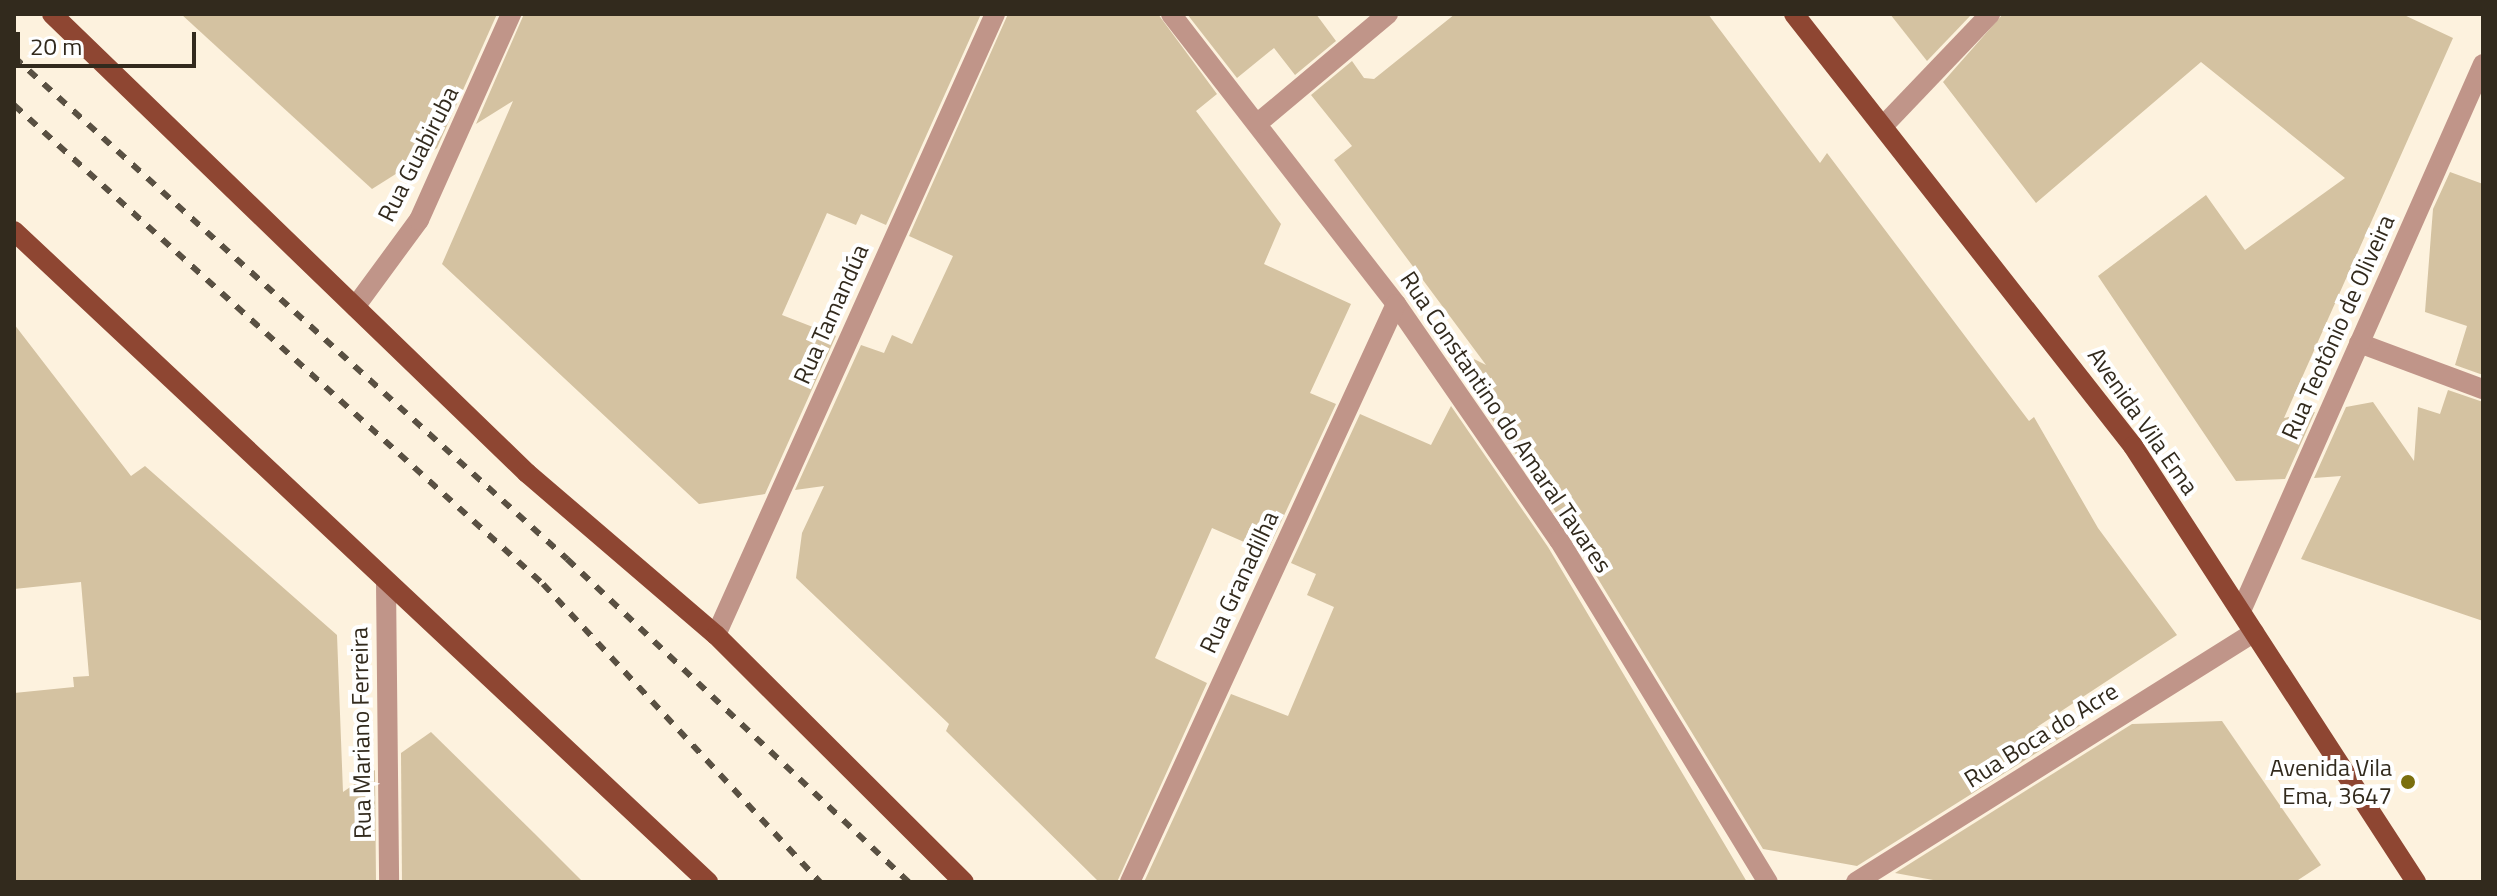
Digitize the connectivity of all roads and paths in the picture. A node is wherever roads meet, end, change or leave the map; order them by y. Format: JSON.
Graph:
{"nodes":[{"id":1,"x":52,"y":14,"type":"edge"},
{"id":2,"x":511,"y":14,"type":"edge"},
{"id":3,"x":995,"y":14,"type":"edge"},
{"id":4,"x":1171,"y":14,"type":"edge"},
{"id":5,"x":1388,"y":14,"type":"edge"},
{"id":6,"x":1794,"y":14,"type":"edge"},
{"id":7,"x":1990,"y":14,"type":"edge"},
{"id":8,"x":2483,"y":64,"type":"edge"},
{"id":9,"x":1258,"y":123,"type":"junction"},
{"id":10,"x":1886,"y":123,"type":"junction"},
{"id":11,"x":14,"y":231,"type":"edge"},
{"id":12,"x":1396,"y":304,"type":"junction"},
{"id":13,"x":355,"y":307,"type":"junction"},
{"id":14,"x":2359,"y":343,"type":"junction"},
{"id":15,"x":2483,"y":389,"type":"edge"},
{"id":16,"x":386,"y":583,"type":"junction"},
{"id":17,"x":2241,"y":611,"type":"junction"},
{"id":18,"x":2254,"y":632,"type":"junction"},
{"id":19,"x":716,"y":635,"type":"junction"},
{"id":20,"x":389,"y":882,"type":"edge"},
{"id":21,"x":708,"y":882,"type":"edge"},
{"id":22,"x":964,"y":882,"type":"edge"},
{"id":23,"x":1130,"y":882,"type":"edge"},
{"id":24,"x":1768,"y":882,"type":"edge"},
{"id":25,"x":1856,"y":882,"type":"edge"},
{"id":26,"x":2416,"y":882,"type":"edge"}],
"edges":[{"from":1,"to":13,"type":"main road"},
{"from":2,"to":13,"type":"street","name":"Rua Guabiruba"},
{"from":3,"to":19,"type":"street","name":"Rua Tamandúa"},
{"from":4,"to":9,"type":"street","name":"Rua Constantino do Amaral Tavares"},
{"from":5,"to":9,"type":"street"},
{"from":6,"to":10,"type":"main road","name":"Avenida Vila Ema"},
{"from":7,"to":10,"type":"street"},
{"from":8,"to":14,"type":"street","name":"Rua Teotônio de Oliveira"},
{"from":9,"to":12,"type":"street","name":"Rua Constantino do Amaral Tavares"},
{"from":10,"to":17,"type":"main road","name":"Avenida Vila Ema"},
{"from":11,"to":16,"type":"main road"},
{"from":12,"to":23,"type":"street","name":"Rua Granadilha"},
{"from":12,"to":24,"type":"street","name":"Rua Constantino do Amaral Tavares"},
{"from":13,"to":19,"type":"main road"},
{"from":14,"to":15,"type":"street"},
{"from":14,"to":17,"type":"street","name":"Rua Teotônio de Oliveira"},
{"from":16,"to":20,"type":"street","name":"Rua Mariano Ferreira"},
{"from":16,"to":21,"type":"main road"},
{"from":17,"to":18,"type":"main road","name":"Avenida Vila Ema"},
{"from":18,"to":25,"type":"street","name":"Rua Boca do Acre"},
{"from":18,"to":26,"type":"main road","name":"Avenida Vila Ema"},
{"from":19,"to":22,"type":"main road"}]}
